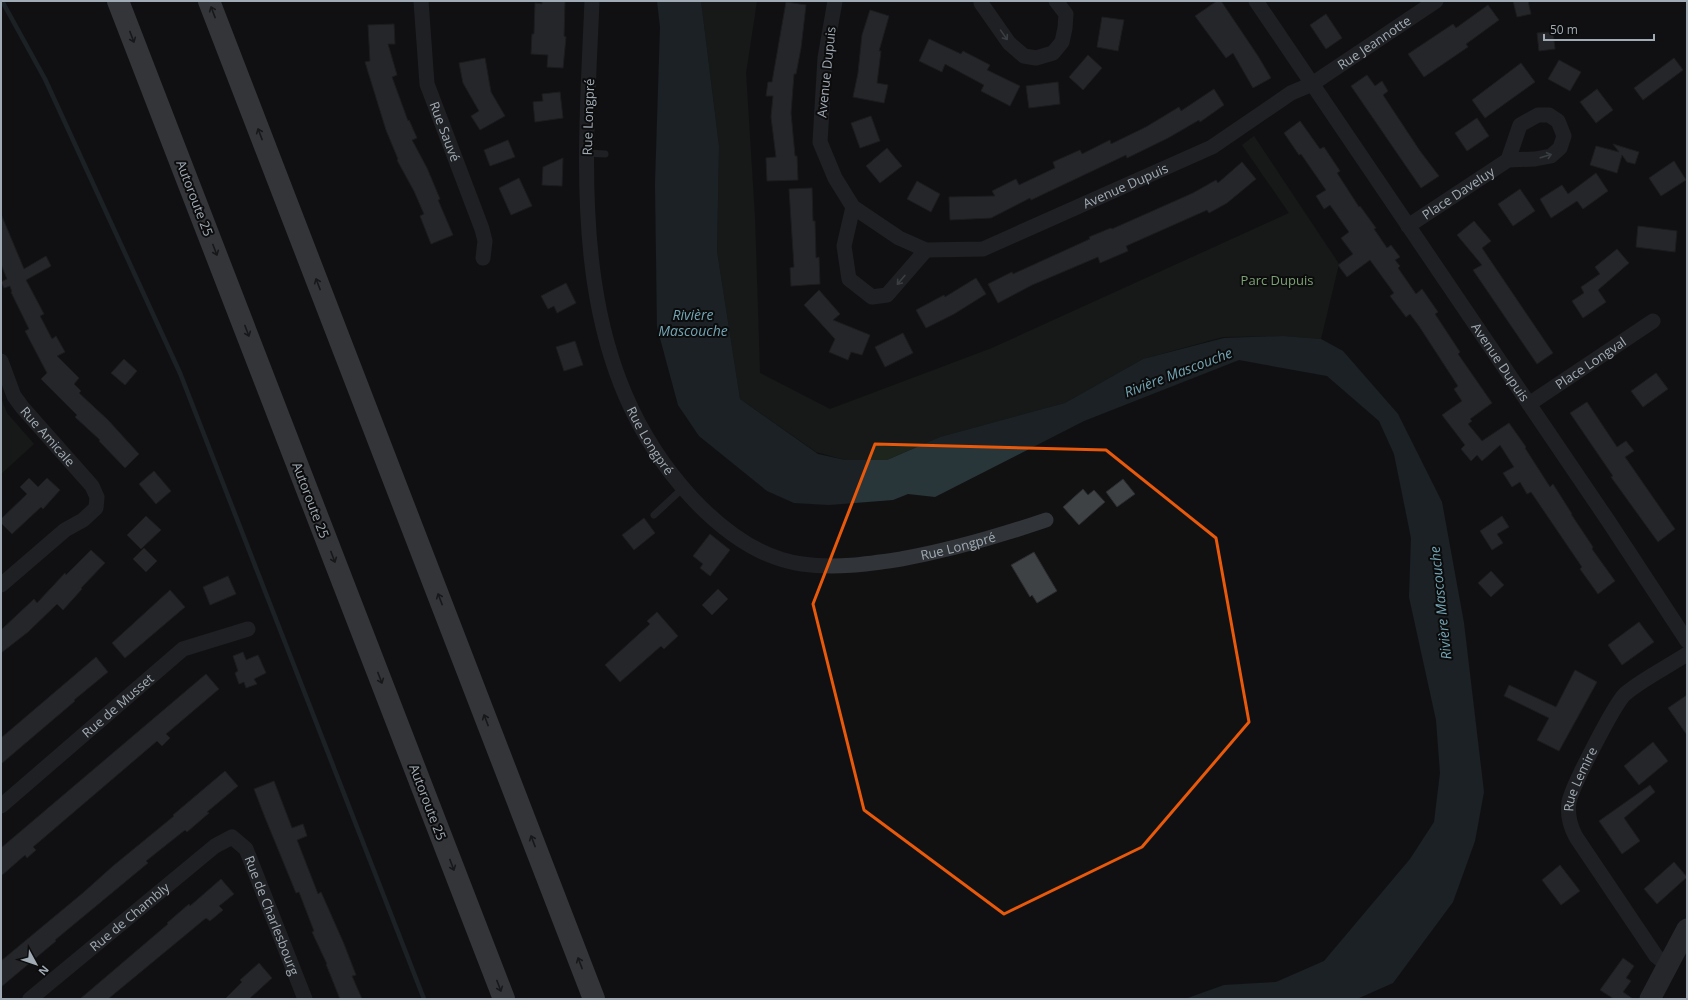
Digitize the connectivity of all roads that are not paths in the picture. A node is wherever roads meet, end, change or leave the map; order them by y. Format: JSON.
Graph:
{"nodes":[{"id":1,"x":118,"y":1,"type":"edge"},
{"id":2,"x":209,"y":1,"type":"edge"},
{"id":3,"x":421,"y":1,"type":"edge"},
{"id":4,"x":592,"y":1,"type":"edge"},
{"id":5,"x":835,"y":1,"type":"edge"},
{"id":6,"x":1056,"y":1,"type":"edge"},
{"id":7,"x":1256,"y":1,"type":"edge"},
{"id":8,"x":1436,"y":1,"type":"edge"},
{"id":9,"x":979,"y":2,"type":"edge"},
{"id":10,"x":1312,"y":84,"type":"junction"},
{"id":11,"x":586,"y":153,"type":"junction"},
{"id":12,"x":605,"y":154,"type":"dead end"},
{"id":13,"x":1508,"y":160,"type":"dead end"},
{"id":14,"x":853,"y":207,"type":"junction"},
{"id":15,"x":1408,"y":226,"type":"junction"},
{"id":16,"x":926,"y":250,"type":"junction"},
{"id":17,"x":483,"y":258,"type":"dead end"},
{"id":18,"x":1653,"y":321,"type":"dead end"},
{"id":19,"x":1,"y":361,"type":"edge"},
{"id":20,"x":1529,"y":404,"type":"junction"},
{"id":21,"x":683,"y":488,"type":"junction"},
{"id":22,"x":654,"y":515,"type":"dead end"},
{"id":23,"x":1046,"y":520,"type":"dead end"},
{"id":24,"x":1,"y":585,"type":"edge"},
{"id":25,"x":248,"y":629,"type":"dead end"},
{"id":26,"x":1687,"y":641,"type":"edge"},
{"id":27,"x":1687,"y":654,"type":"edge"},
{"id":28,"x":1,"y":806,"type":"edge"},
{"id":29,"x":232,"y":838,"type":"joint"},
{"id":30,"x":1687,"y":929,"type":"edge"},
{"id":31,"x":1667,"y":965,"type":"junction"},
{"id":32,"x":303,"y":998,"type":"edge"},
{"id":33,"x":30,"y":999,"type":"edge"},
{"id":34,"x":504,"y":999,"type":"edge"},
{"id":35,"x":594,"y":999,"type":"edge"},
{"id":36,"x":1650,"y":999,"type":"edge"}],
"edges":[{"from":1,"to":34,"type":"highway","name":"Autoroute 25","one_way":true},
{"from":35,"to":2,"type":"highway","one_way":true},
{"from":3,"to":17,"type":"street","name":"Rue Sauvé"},
{"from":4,"to":11,"type":"street","name":"Rue Longpré"},
{"from":5,"to":14,"type":"street","name":"Avenue Dupuis"},
{"from":9,"to":6,"type":"street","one_way":true},
{"from":7,"to":10,"type":"street","name":"Avenue Dupuis"},
{"from":8,"to":10,"type":"street","name":"Rue Jeannotte"},
{"from":10,"to":15,"type":"street","name":"Avenue Dupuis"},
{"from":10,"to":16,"type":"street","name":"Avenue Dupuis"},
{"from":11,"to":12,"type":"lane"},
{"from":11,"to":21,"type":"street","name":"Rue Longpré"},
{"from":13,"to":15,"type":"street","name":"Place Daveluy"},
{"from":14,"to":16,"type":"street","name":"Avenue Dupuis"},
{"from":16,"to":14,"type":"street","one_way":true},
{"from":15,"to":20,"type":"street","name":"Avenue Dupuis"},
{"from":18,"to":20,"type":"street","name":"Place Longval"},
{"from":19,"to":24,"type":"street","name":"Rue Amicale"},
{"from":20,"to":26,"type":"street","name":"Avenue Dupuis"},
{"from":21,"to":22,"type":"lane"},
{"from":21,"to":23,"type":"street","name":"Rue Longpré"},
{"from":25,"to":28,"type":"street","name":"Rue de Musset"},
{"from":27,"to":31,"type":"street","name":"Rue Lemire"},
{"from":29,"to":32,"type":"street","name":"Rue de Charlesbourg"},
{"from":29,"to":33,"type":"street","name":"Rue de Chambly"},
{"from":30,"to":31,"type":"street"},
{"from":31,"to":36,"type":"street"}]}
